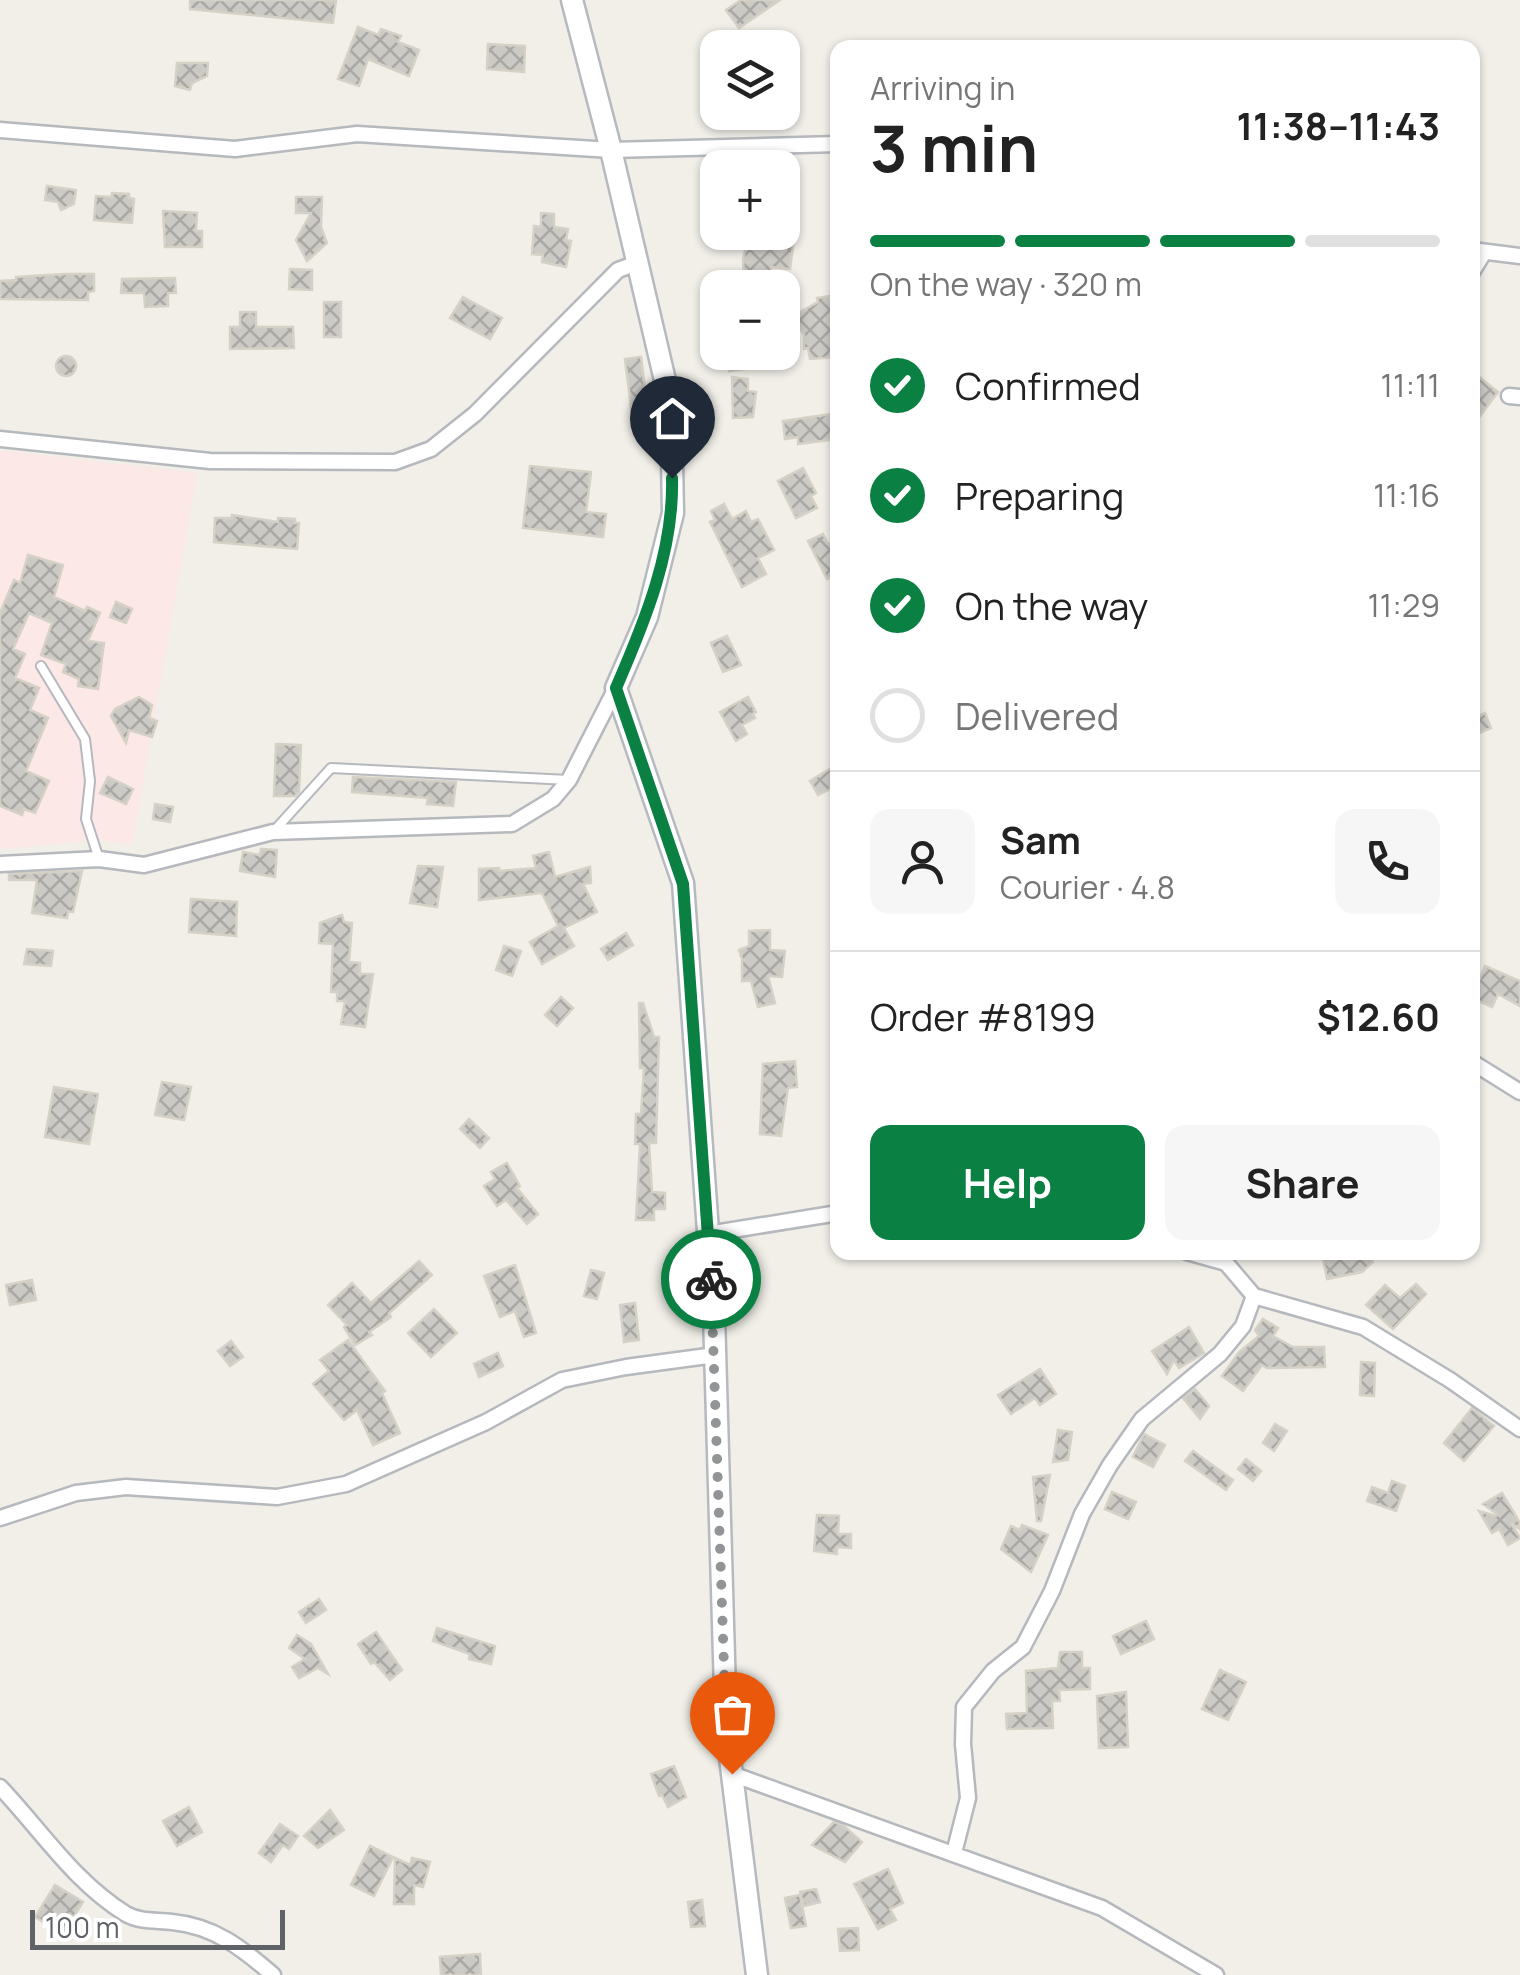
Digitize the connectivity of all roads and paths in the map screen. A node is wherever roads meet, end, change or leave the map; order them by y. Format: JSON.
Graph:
{"nodes":[{"id":1,"x":572,"y":0,"type":"edge"},
{"id":2,"x":0,"y":130,"type":"edge"},
{"id":3,"x":830,"y":144,"type":"edge"},
{"id":4,"x":611,"y":150,"type":"junction"},
{"id":5,"x":1480,"y":252,"type":"edge"},
{"id":6,"x":1520,"y":256,"type":"edge"},
{"id":7,"x":637,"y":263,"type":"junction"},
{"id":8,"x":0,"y":439,"type":"edge"},
{"id":9,"x":41,"y":666,"type":"dead end"},
{"id":10,"x":616,"y":688,"type":"junction"},
{"id":11,"x":568,"y":780,"type":"junction"},
{"id":12,"x":273,"y":832,"type":"junction"},
{"id":13,"x":99,"y":860,"type":"junction"},
{"id":14,"x":0,"y":864,"type":"edge"},
{"id":15,"x":1480,"y":1067,"type":"edge"},
{"id":16,"x":1520,"y":1092,"type":"edge"},
{"id":17,"x":830,"y":1214,"type":"edge"},
{"id":18,"x":708,"y":1234,"type":"junction"},
{"id":19,"x":1213,"y":1260,"type":"edge"},
{"id":20,"x":1254,"y":1296,"type":"junction"},
{"id":21,"x":715,"y":1354,"type":"junction"},
{"id":22,"x":1520,"y":1429,"type":"edge"},
{"id":23,"x":0,"y":1518,"type":"edge"},
{"id":24,"x":732,"y":1774,"type":"junction"},
{"id":25,"x":0,"y":1787,"type":"edge"},
{"id":26,"x":954,"y":1853,"type":"junction"},
{"id":27,"x":273,"y":1975,"type":"edge"},
{"id":28,"x":757,"y":1975,"type":"edge"},
{"id":29,"x":1216,"y":1975,"type":"edge"}],
"edges":[{"from":1,"to":4,"type":"street"},
{"from":2,"to":4,"type":"street"},
{"from":3,"to":4,"type":"street"},
{"from":4,"to":7,"type":"street"},
{"from":5,"to":6,"type":"street"},
{"from":7,"to":8,"type":"street"},
{"from":7,"to":10,"type":"street"},
{"from":9,"to":13,"type":"lane"},
{"from":10,"to":11,"type":"street"},
{"from":10,"to":18,"type":"street"},
{"from":11,"to":12,"type":"street"},
{"from":11,"to":12,"type":"lane"},
{"from":12,"to":13,"type":"street"},
{"from":13,"to":14,"type":"street"},
{"from":15,"to":16,"type":"street"},
{"from":17,"to":18,"type":"street"},
{"from":18,"to":21,"type":"street"},
{"from":19,"to":20,"type":"street"},
{"from":20,"to":22,"type":"street"},
{"from":20,"to":26,"type":"street"},
{"from":21,"to":23,"type":"street"},
{"from":21,"to":24,"type":"street"},
{"from":24,"to":26,"type":"street"},
{"from":24,"to":28,"type":"street"},
{"from":25,"to":27,"type":"street"},
{"from":26,"to":29,"type":"street"}]}
